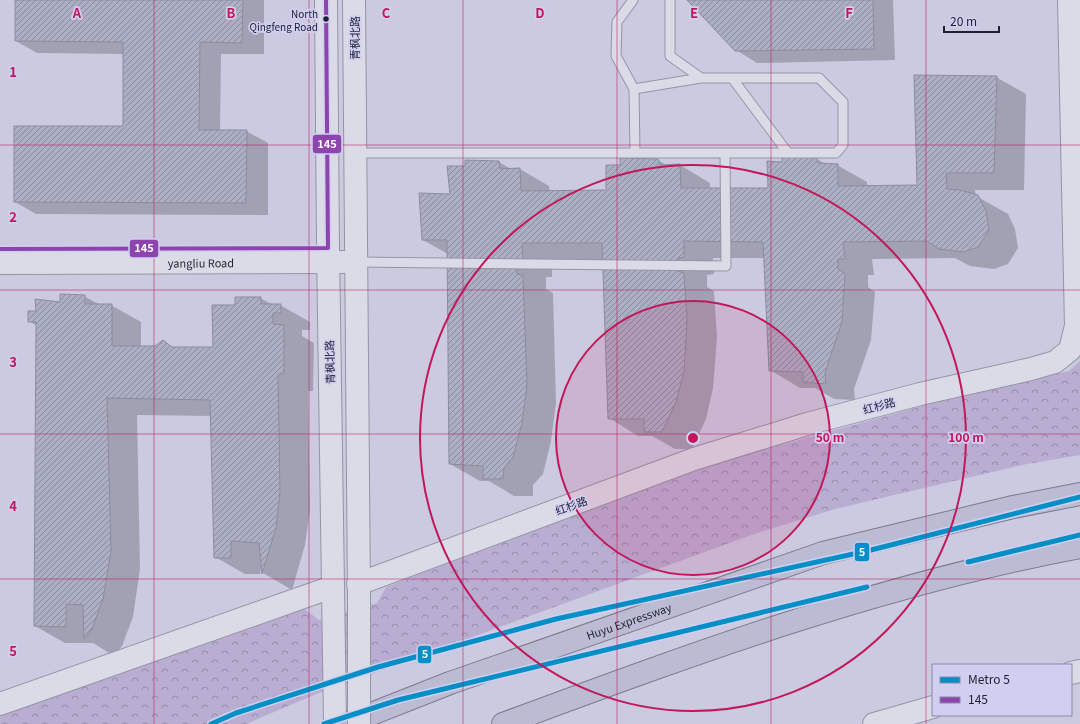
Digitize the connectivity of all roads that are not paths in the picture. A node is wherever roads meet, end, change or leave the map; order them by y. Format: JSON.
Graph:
{"nodes":[{"id":1,"x":326,"y":0,"type":"edge"},
{"id":2,"x":354,"y":0,"type":"edge"},
{"id":3,"x":633,"y":0,"type":"edge"},
{"id":4,"x":670,"y":0,"type":"edge"},
{"id":5,"x":1069,"y":0,"type":"edge"},
{"id":6,"x":701,"y":78,"type":"junction"},
{"id":7,"x":732,"y":78,"type":"junction"},
{"id":8,"x":634,"y":89,"type":"junction"},
{"id":9,"x":635,"y":152,"type":"junction"},
{"id":10,"x":725,"y":152,"type":"junction"},
{"id":11,"x":788,"y":152,"type":"junction"},
{"id":12,"x":354,"y":153,"type":"junction"},
{"id":13,"x":0,"y":248,"type":"edge"},
{"id":14,"x":328,"y":255,"type":"junction"},
{"id":15,"x":355,"y":255,"type":"junction"},
{"id":16,"x":0,"y":263,"type":"edge"},
{"id":17,"x":1080,"y":494,"type":"edge"},
{"id":18,"x":1080,"y":547,"type":"edge"},
{"id":19,"x":332,"y":587,"type":"junction"},
{"id":20,"x":358,"y":592,"type":"junction"},
{"id":21,"x":0,"y":704,"type":"edge"},
{"id":22,"x":932,"y":707,"type":"edge"},
{"id":23,"x":335,"y":724,"type":"edge"},
{"id":24,"x":346,"y":724,"type":"edge"},
{"id":25,"x":359,"y":724,"type":"edge"},
{"id":26,"x":503,"y":724,"type":"edge"},
{"id":27,"x":874,"y":724,"type":"edge"}],
"edges":[{"from":1,"to":14,"type":"street","name":"青枫北路"},
{"from":2,"to":12,"type":"street","name":"青枫北路"},
{"from":3,"to":8,"type":"lane"},
{"from":4,"to":6,"type":"lane"},
{"from":5,"to":20,"type":"street","name":"红杉路"},
{"from":6,"to":7,"type":"lane"},
{"from":6,"to":8,"type":"lane"},
{"from":7,"to":11,"type":"lane"},
{"from":7,"to":11,"type":"lane"},
{"from":8,"to":9,"type":"lane"},
{"from":9,"to":10,"type":"lane"},
{"from":9,"to":12,"type":"lane"},
{"from":10,"to":11,"type":"lane"},
{"from":10,"to":15,"type":"lane"},
{"from":12,"to":15,"type":"street","name":"青枫北路"},
{"from":13,"to":14,"type":"street","name":"yangliu Road"},
{"from":14,"to":15,"type":"street","name":"yangliu Road"},
{"from":14,"to":16,"type":"street","name":"yangliu Road"},
{"from":14,"to":19,"type":"street","name":"青枫北路"},
{"from":15,"to":20,"type":"street","name":"青枫北路"},
{"from":17,"to":24,"type":"highway","name":"Huyu Expressway"},
{"from":18,"to":26,"type":"highway"},
{"from":19,"to":21,"type":"street"},
{"from":19,"to":23,"type":"street","name":"青枫北路"},
{"from":20,"to":25,"type":"street","name":"青枫北路","bridge":true},
{"from":22,"to":27,"type":"street"}]}
